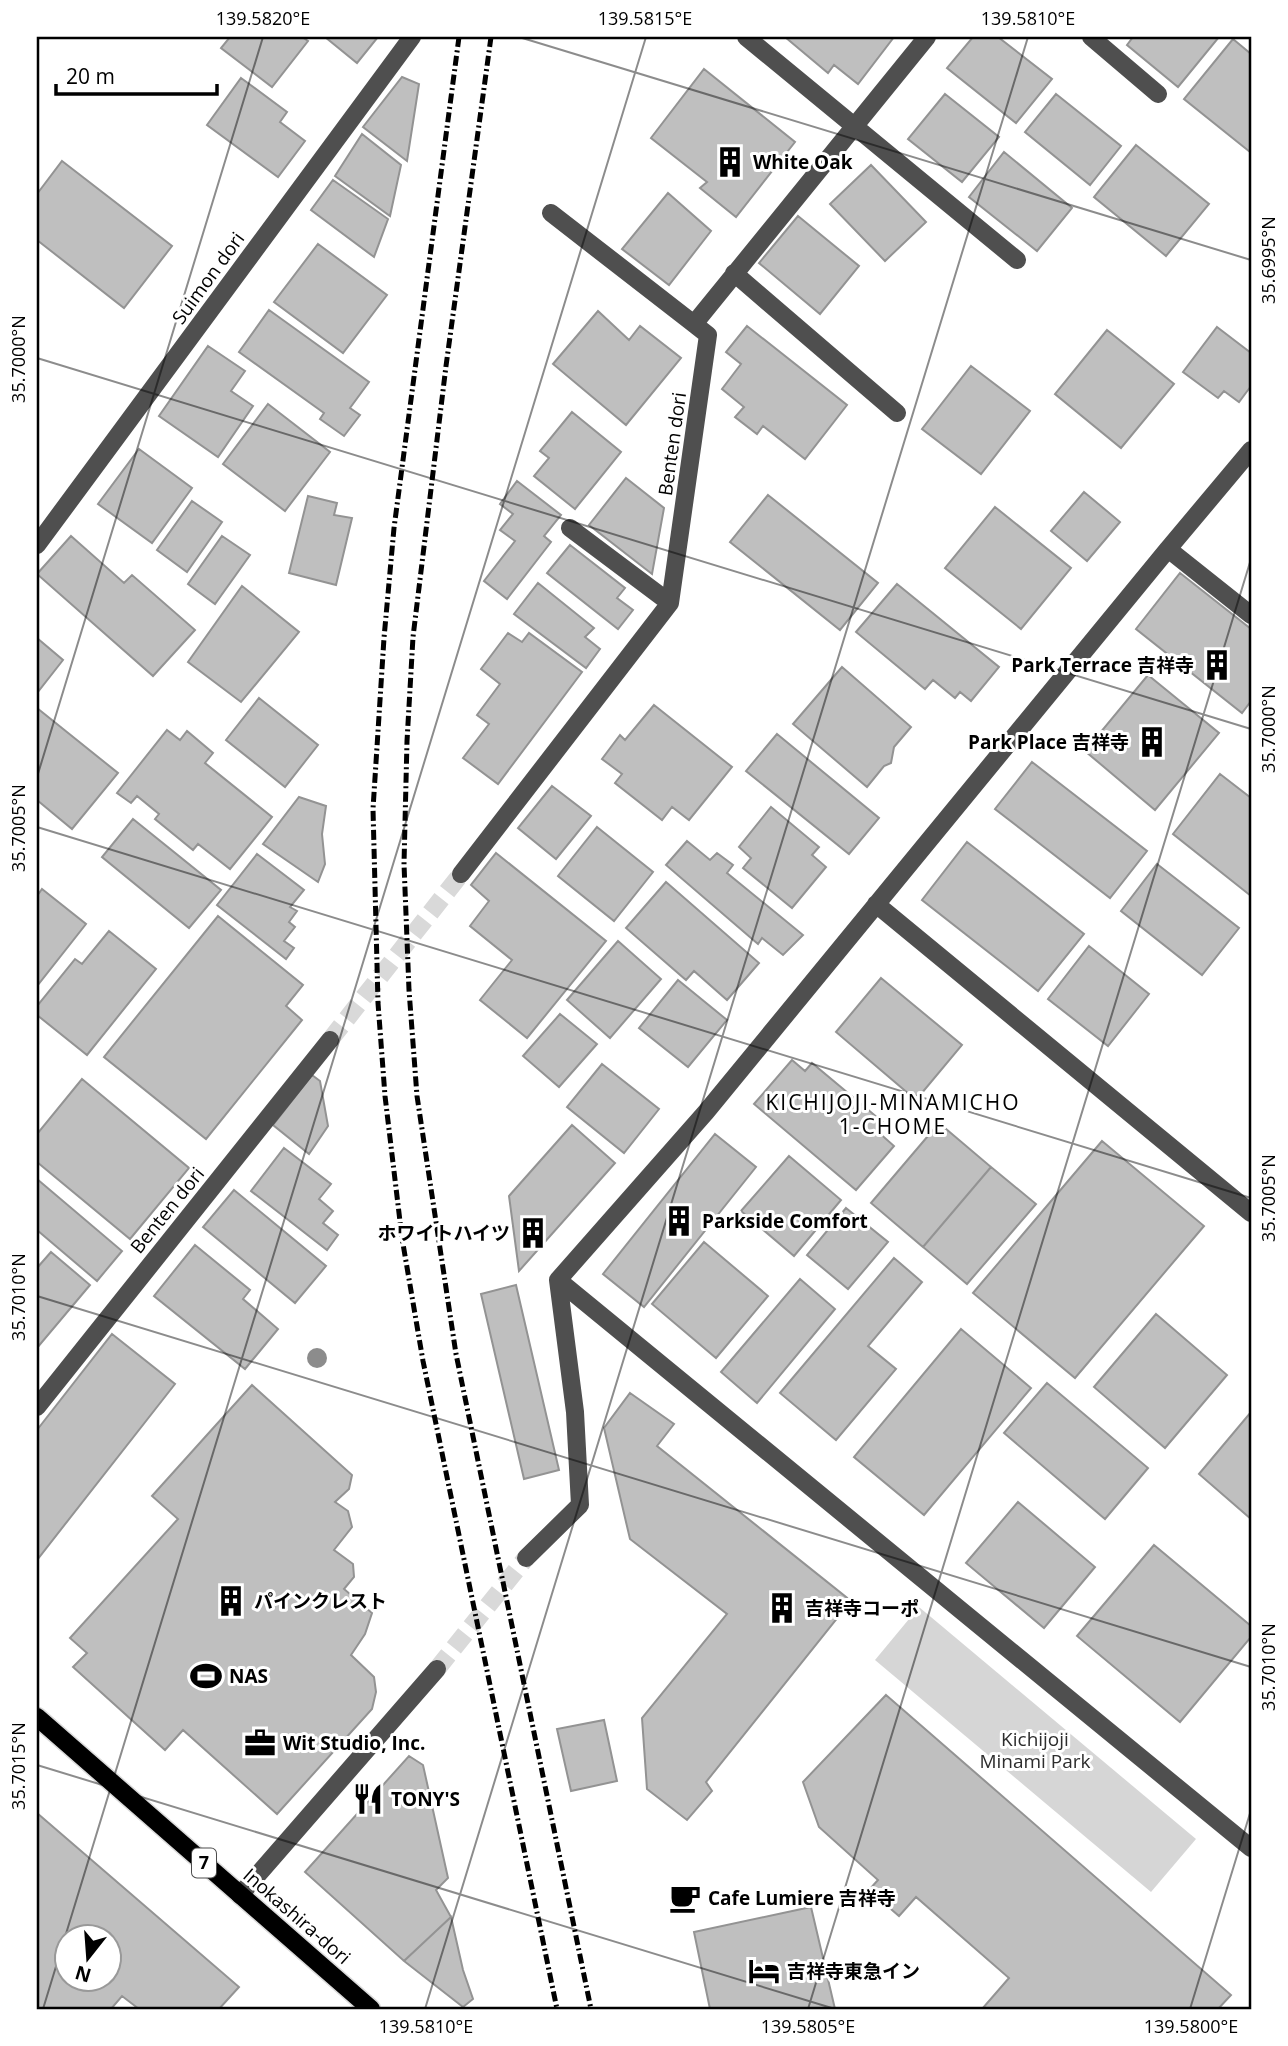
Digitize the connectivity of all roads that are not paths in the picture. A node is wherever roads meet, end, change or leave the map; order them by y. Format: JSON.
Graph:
{"nodes":[{"id":1,"x":746,"y":37,"type":"edge"},
{"id":2,"x":927,"y":37,"type":"edge"},
{"id":3,"x":1091,"y":37,"type":"edge"},
{"id":4,"x":411,"y":38,"type":"edge"},
{"id":5,"x":1158,"y":94,"type":"dead end"},
{"id":6,"x":852,"y":126,"type":"junction"},
{"id":7,"x":551,"y":213,"type":"dead end"},
{"id":8,"x":1017,"y":260,"type":"dead end"},
{"id":9,"x":734,"y":273,"type":"junction"},
{"id":10,"x":694,"y":324,"type":"junction"},
{"id":11,"x":897,"y":413,"type":"dead end"},
{"id":12,"x":1251,"y":450,"type":"edge"},
{"id":13,"x":570,"y":528,"type":"dead end"},
{"id":14,"x":37,"y":545,"type":"edge"},
{"id":15,"x":1168,"y":549,"type":"junction"},
{"id":16,"x":670,"y":603,"type":"junction"},
{"id":17,"x":1251,"y":615,"type":"edge"},
{"id":18,"x":461,"y":874,"type":"tunnel mouth"},
{"id":19,"x":876,"y":904,"type":"junction"},
{"id":20,"x":330,"y":1040,"type":"tunnel mouth"},
{"id":21,"x":1251,"y":1213,"type":"edge"},
{"id":22,"x":558,"y":1280,"type":"junction"},
{"id":23,"x":37,"y":1407,"type":"edge"},
{"id":24,"x":526,"y":1558,"type":"tunnel mouth"},
{"id":25,"x":437,"y":1669,"type":"tunnel mouth"},
{"id":26,"x":37,"y":1717,"type":"edge"},
{"id":27,"x":1251,"y":1847,"type":"edge"},
{"id":28,"x":240,"y":1895,"type":"junction"},
{"id":29,"x":371,"y":2009,"type":"edge"}],
"edges":[{"from":1,"to":6,"type":"street"},
{"from":2,"to":6,"type":"street"},
{"from":3,"to":5,"type":"street"},
{"from":4,"to":14,"type":"street","name":"Suimon dori"},
{"from":6,"to":8,"type":"street"},
{"from":6,"to":9,"type":"street"},
{"from":7,"to":10,"type":"street"},
{"from":9,"to":10,"type":"street"},
{"from":9,"to":11,"type":"street"},
{"from":10,"to":16,"type":"street","name":"Benten dori"},
{"from":12,"to":15,"type":"street"},
{"from":13,"to":16,"type":"street"},
{"from":15,"to":17,"type":"street"},
{"from":15,"to":19,"type":"street"},
{"from":16,"to":18,"type":"street","name":"Benten dori"},
{"from":19,"to":21,"type":"street"},
{"from":19,"to":22,"type":"street"},
{"from":20,"to":23,"type":"street","name":"Benten dori"},
{"from":22,"to":24,"type":"street"},
{"from":22,"to":27,"type":"street"},
{"from":25,"to":28,"type":"street"},
{"from":26,"to":28,"type":"main road","name":"Inokashira-dori","number":"7"},
{"from":28,"to":29,"type":"main road","name":"Inokashira-dori","number":"7"}]}
